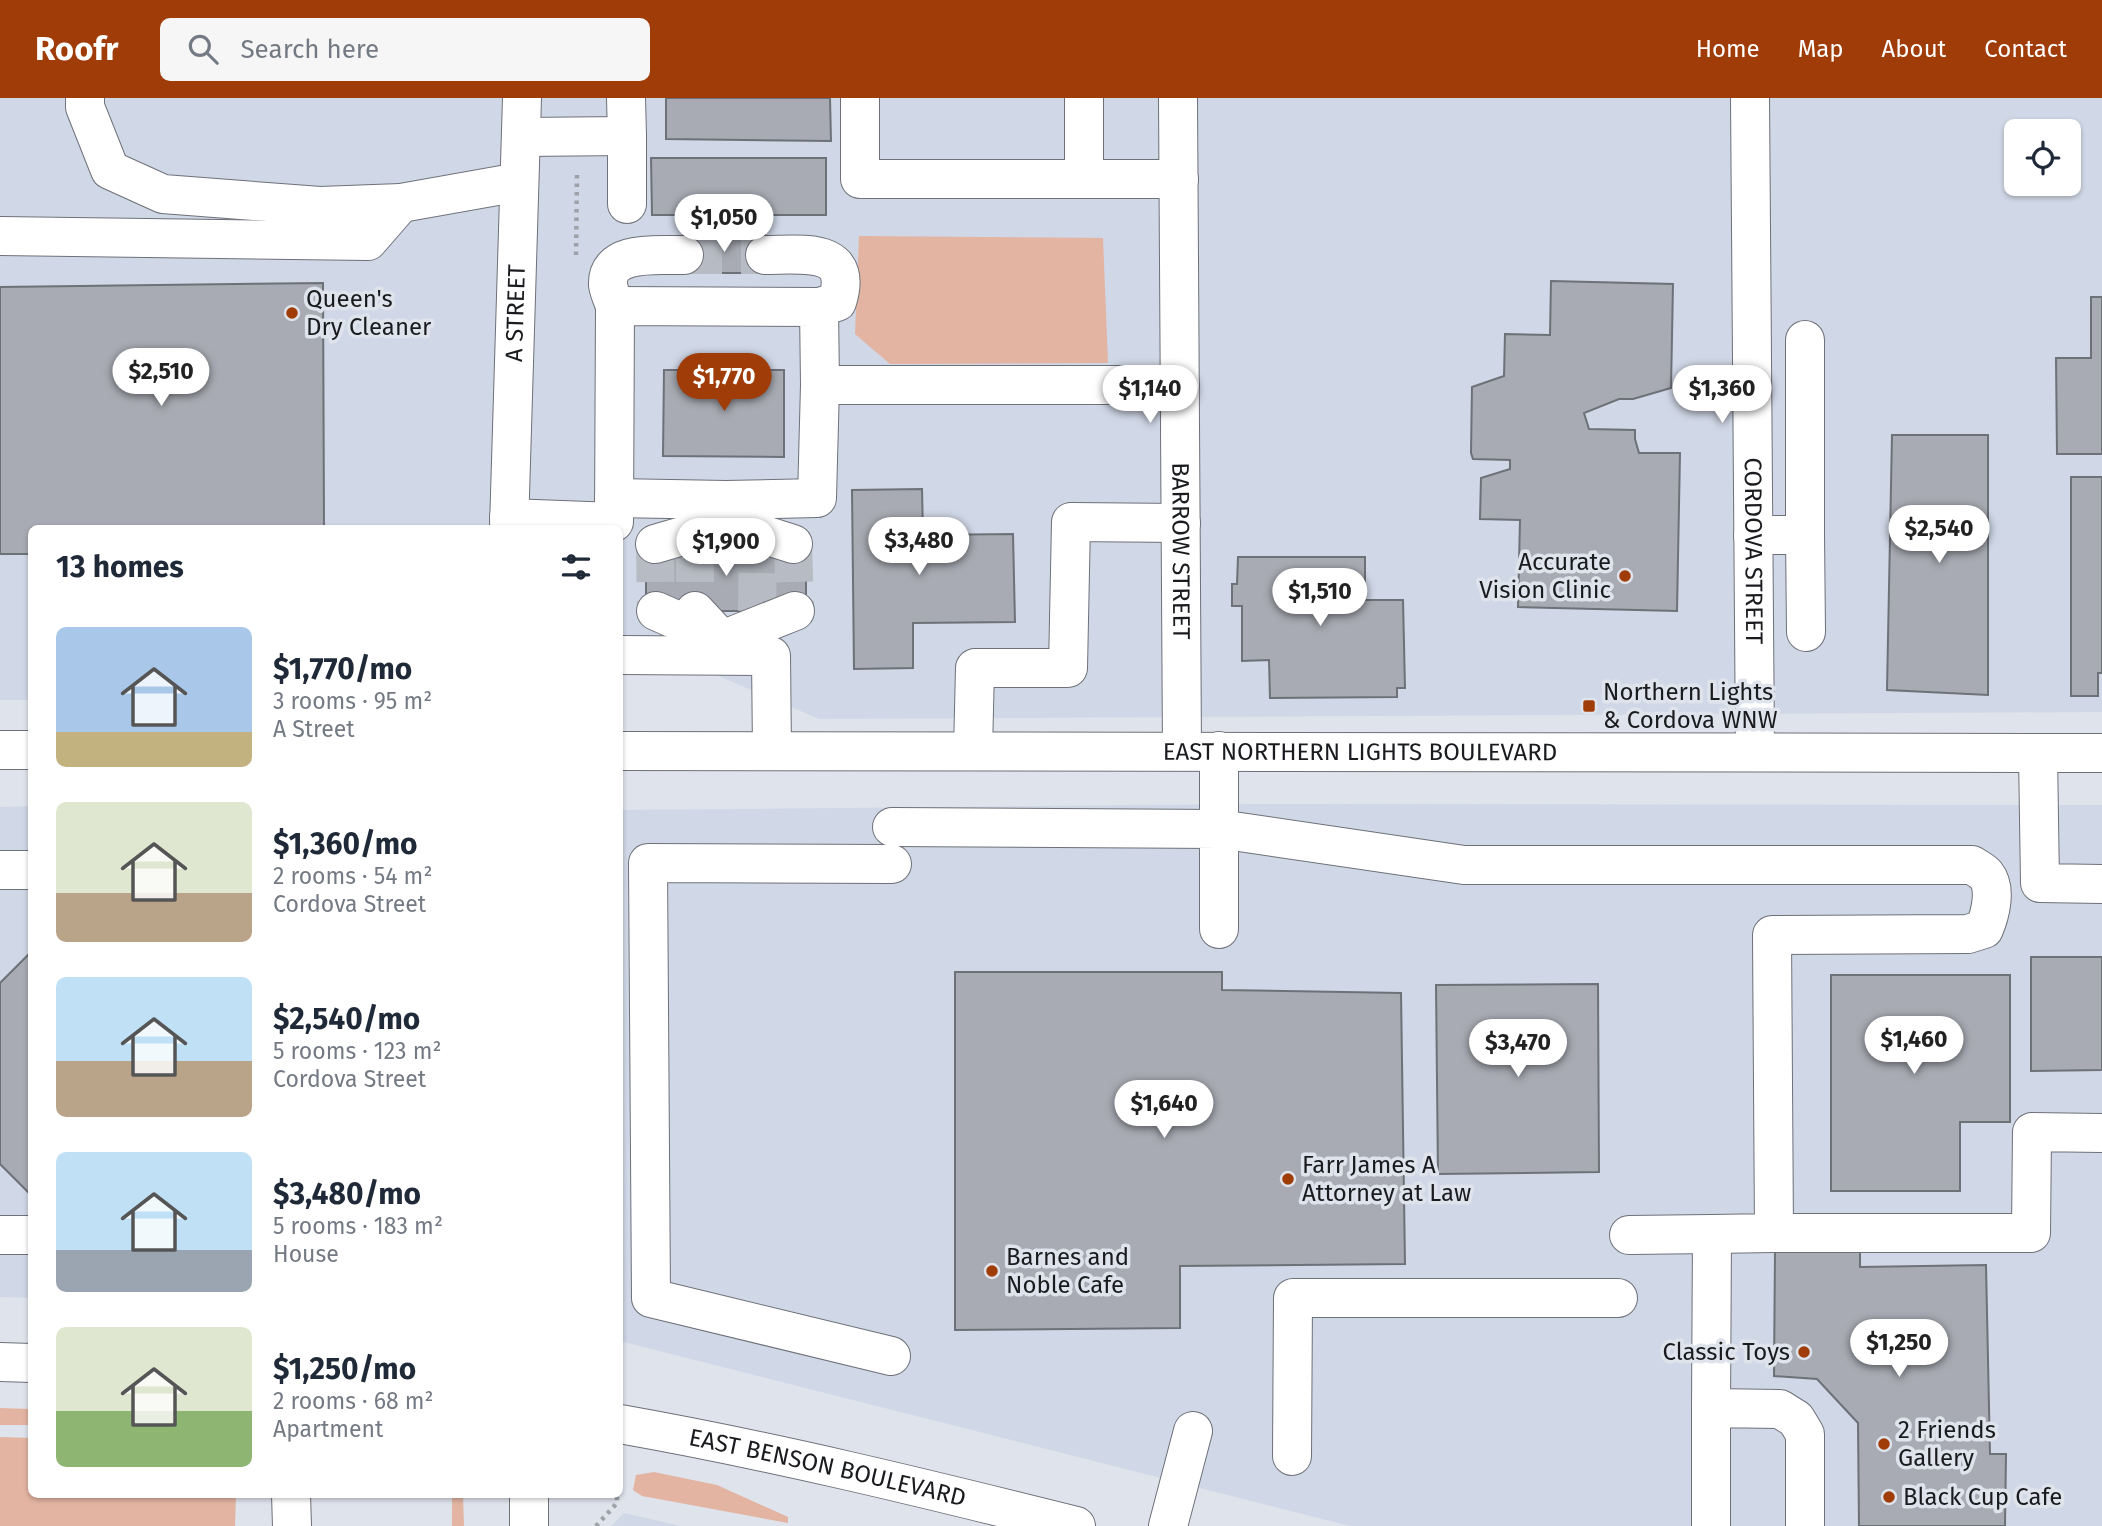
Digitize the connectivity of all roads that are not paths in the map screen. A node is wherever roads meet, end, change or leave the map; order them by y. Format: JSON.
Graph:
{"nodes":[{"id":1,"x":85,"y":98,"type":"edge"},
{"id":2,"x":522,"y":98,"type":"edge"},
{"id":3,"x":626,"y":98,"type":"edge"},
{"id":4,"x":860,"y":98,"type":"edge"},
{"id":5,"x":1084,"y":98,"type":"edge"},
{"id":6,"x":1178,"y":98,"type":"edge"},
{"id":7,"x":1749,"y":98,"type":"edge"},
{"id":8,"x":626,"y":136,"type":"junction"},
{"id":9,"x":521,"y":137,"type":"junction"},
{"id":10,"x":1084,"y":179,"type":"junction"},
{"id":11,"x":1179,"y":179,"type":"junction"},
{"id":12,"x":519,"y":182,"type":"junction"},
{"id":13,"x":401,"y":203,"type":"junction"},
{"id":14,"x":627,"y":204,"type":"dead end"},
{"id":15,"x":0,"y":236,"type":"edge"},
{"id":16,"x":684,"y":255,"type":"tunnel mouth"},
{"id":17,"x":765,"y":255,"type":"tunnel mouth"},
{"id":18,"x":615,"y":306,"type":"junction"},
{"id":19,"x":819,"y":307,"type":"junction"},
{"id":20,"x":1805,"y":340,"type":"dead end"},
{"id":21,"x":820,"y":385,"type":"junction"},
{"id":22,"x":1180,"y":385,"type":"junction"},
{"id":23,"x":1752,"y":423,"type":"junction"},
{"id":24,"x":1805,"y":423,"type":"junction"},
{"id":25,"x":726,"y":511,"type":"junction"},
{"id":26,"x":614,"y":516,"type":"edge"},
{"id":27,"x":509,"y":523,"type":"edge"},
{"id":28,"x":1181,"y":523,"type":"junction"},
{"id":29,"x":1752,"y":535,"type":"junction"},
{"id":30,"x":1805,"y":535,"type":"junction"},
{"id":31,"x":655,"y":544,"type":"dead end"},
{"id":32,"x":695,"y":544,"type":"tunnel mouth"},
{"id":33,"x":776,"y":544,"type":"dead end"},
{"id":34,"x":656,"y":611,"type":"dead end"},
{"id":35,"x":695,"y":611,"type":"tunnel mouth"},
{"id":36,"x":757,"y":611,"type":"tunnel mouth"},
{"id":37,"x":795,"y":611,"type":"dead end"},
{"id":38,"x":1806,"y":632,"type":"dead end"},
{"id":39,"x":722,"y":648,"type":"junction"},
{"id":40,"x":623,"y":655,"type":"edge"},
{"id":41,"x":0,"y":750,"type":"edge"},
{"id":42,"x":28,"y":750,"type":"edge"},
{"id":43,"x":623,"y":751,"type":"edge"},
{"id":44,"x":772,"y":751,"type":"junction"},
{"id":45,"x":973,"y":751,"type":"junction"},
{"id":46,"x":1182,"y":751,"type":"junction"},
{"id":47,"x":1219,"y":751,"type":"junction"},
{"id":48,"x":1755,"y":752,"type":"junction"},
{"id":49,"x":2038,"y":752,"type":"junction"},
{"id":50,"x":2102,"y":752,"type":"edge"},
{"id":51,"x":1219,"y":829,"type":"junction"},
{"id":52,"x":0,"y":870,"type":"edge"},
{"id":53,"x":28,"y":870,"type":"edge"},
{"id":54,"x":2102,"y":884,"type":"edge"},
{"id":55,"x":1219,"y":929,"type":"dead end"},
{"id":56,"x":2096,"y":1134,"type":"edge"},
{"id":57,"x":1774,"y":1233,"type":"junction"},
{"id":58,"x":1712,"y":1234,"type":"junction"},
{"id":59,"x":0,"y":1235,"type":"edge"},
{"id":60,"x":28,"y":1235,"type":"edge"},
{"id":61,"x":1629,"y":1235,"type":"dead end"},
{"id":62,"x":1618,"y":1298,"type":"dead end"},
{"id":63,"x":891,"y":1356,"type":"dead end"},
{"id":64,"x":0,"y":1362,"type":"edge"},
{"id":65,"x":28,"y":1363,"type":"edge"},
{"id":66,"x":1711,"y":1408,"type":"junction"},
{"id":67,"x":623,"y":1425,"type":"edge"},
{"id":68,"x":1193,"y":1431,"type":"dead end"},
{"id":69,"x":1292,"y":1456,"type":"dead end"},
{"id":70,"x":291,"y":1498,"type":"edge"},
{"id":71,"x":529,"y":1498,"type":"edge"},
{"id":72,"x":292,"y":1526,"type":"edge"},
{"id":73,"x":529,"y":1526,"type":"edge"},
{"id":74,"x":1076,"y":1526,"type":"edge"},
{"id":75,"x":1168,"y":1526,"type":"edge"},
{"id":76,"x":1711,"y":1526,"type":"edge"},
{"id":77,"x":1805,"y":1526,"type":"edge"}],
"edges":[{"from":1,"to":13,"type":"main road"},
{"from":2,"to":9,"type":"main road","name":"A STREET"},
{"from":3,"to":8,"type":"main road"},
{"from":4,"to":10,"type":"main road"},
{"from":5,"to":10,"type":"main road"},
{"from":6,"to":11,"type":"main road","name":"BARROW STREET"},
{"from":7,"to":23,"type":"main road","name":"CORDOVA STREET"},
{"from":8,"to":9,"type":"main road"},
{"from":8,"to":14,"type":"main road"},
{"from":9,"to":12,"type":"main road","name":"A STREET"},
{"from":10,"to":11,"type":"main road"},
{"from":11,"to":22,"type":"main road","name":"BARROW STREET"},
{"from":12,"to":13,"type":"main road"},
{"from":12,"to":27,"type":"main road","name":"A STREET"},
{"from":13,"to":15,"type":"main road"},
{"from":16,"to":18,"type":"main road"},
{"from":17,"to":19,"type":"main road"},
{"from":18,"to":19,"type":"main road"},
{"from":18,"to":26,"type":"main road"},
{"from":19,"to":21,"type":"main road"},
{"from":20,"to":24,"type":"main road"},
{"from":21,"to":22,"type":"main road"},
{"from":21,"to":25,"type":"main road"},
{"from":22,"to":28,"type":"main road","name":"BARROW STREET"},
{"from":23,"to":24,"type":"main road"},
{"from":23,"to":29,"type":"main road","name":"CORDOVA STREET"},
{"from":24,"to":30,"type":"main road"},
{"from":25,"to":26,"type":"main road"},
{"from":25,"to":31,"type":"main road"},
{"from":25,"to":32,"type":"main road"},
{"from":25,"to":33,"type":"main road"},
{"from":26,"to":27,"type":"main road"},
{"from":28,"to":45,"type":"main road"},
{"from":28,"to":46,"type":"main road","name":"BARROW STREET"},
{"from":29,"to":30,"type":"main road"},
{"from":29,"to":48,"type":"main road","name":"CORDOVA STREET"},
{"from":30,"to":38,"type":"main road"},
{"from":34,"to":39,"type":"main road"},
{"from":35,"to":39,"type":"main road"},
{"from":36,"to":39,"type":"main road"},
{"from":37,"to":39,"type":"main road"},
{"from":39,"to":40,"type":"main road"},
{"from":39,"to":44,"type":"main road"},
{"from":41,"to":42,"type":"main road"},
{"from":43,"to":44,"type":"main road","name":"EAST NORTHERN LIGHTS BOULEVARD"},
{"from":44,"to":45,"type":"main road","name":"EAST NORTHERN LIGHTS BOULEVARD"},
{"from":45,"to":46,"type":"main road","name":"EAST NORTHERN LIGHTS BOULEVARD"},
{"from":46,"to":47,"type":"main road","name":"EAST NORTHERN LIGHTS BOULEVARD"},
{"from":47,"to":48,"type":"main road","name":"EAST NORTHERN LIGHTS BOULEVARD"},
{"from":47,"to":51,"type":"main road"},
{"from":48,"to":49,"type":"main road","name":"EAST NORTHERN LIGHTS BOULEVARD"},
{"from":49,"to":50,"type":"main road","name":"EAST NORTHERN LIGHTS BOULEVARD"},
{"from":49,"to":54,"type":"main road"},
{"from":51,"to":55,"type":"main road"},
{"from":51,"to":57,"type":"main road"},
{"from":51,"to":63,"type":"main road"},
{"from":52,"to":53,"type":"main road"},
{"from":56,"to":57,"type":"main road"},
{"from":57,"to":58,"type":"main road"},
{"from":58,"to":61,"type":"main road"},
{"from":58,"to":66,"type":"main road"},
{"from":59,"to":60,"type":"main road"},
{"from":62,"to":69,"type":"main road"},
{"from":64,"to":65,"type":"main road"},
{"from":66,"to":76,"type":"main road"},
{"from":66,"to":77,"type":"main road"},
{"from":67,"to":74,"type":"main road","name":"EAST BENSON BOULEVARD"},
{"from":68,"to":75,"type":"main road"},
{"from":70,"to":72,"type":"main road"},
{"from":71,"to":73,"type":"main road"}]}
